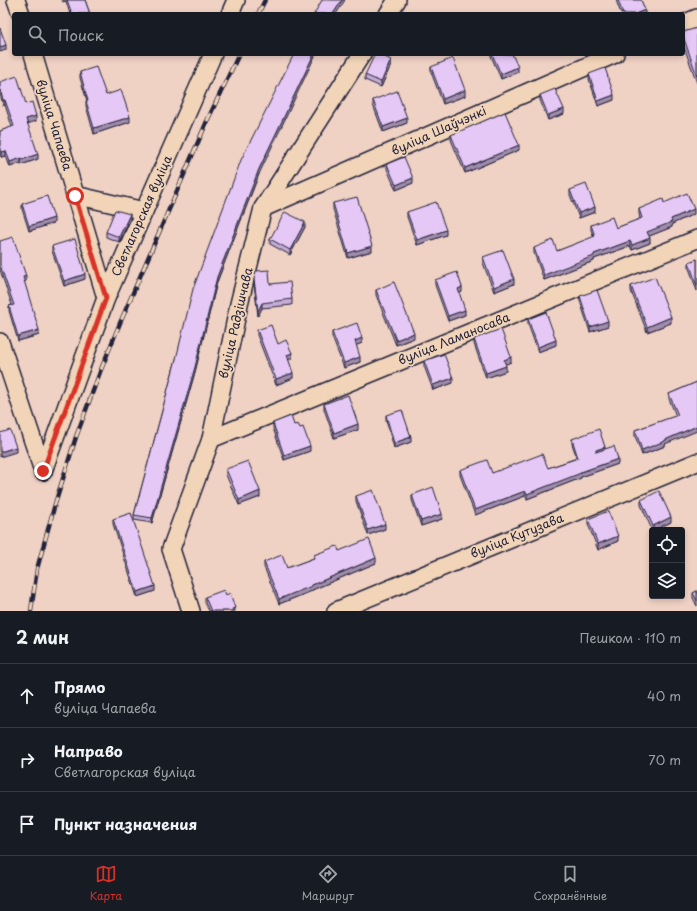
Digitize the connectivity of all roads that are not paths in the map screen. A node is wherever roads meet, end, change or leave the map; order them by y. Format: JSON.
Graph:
{"nodes":[{"id":1,"x":16,"y":0,"type":"edge"},
{"id":2,"x":236,"y":0,"type":"edge"},
{"id":3,"x":397,"y":0,"type":"edge"},
{"id":4,"x":20,"y":12,"type":"edge"},
{"id":5,"x":231,"y":12,"type":"edge"},
{"id":6,"x":389,"y":12,"type":"edge"},
{"id":7,"x":697,"y":18,"type":"edge"},
{"id":8,"x":685,"y":23,"type":"edge"},
{"id":9,"x":33,"y":56,"type":"edge"},
{"id":10,"x":211,"y":56,"type":"edge"},
{"id":11,"x":361,"y":56,"type":"edge"},
{"id":12,"x":610,"y":56,"type":"edge"},
{"id":13,"x":75,"y":196,"type":"junction"},
{"id":14,"x":263,"y":208,"type":"junction"},
{"id":15,"x":144,"y":211,"type":"junction"},
{"id":16,"x":697,"y":238,"type":"edge"},
{"id":17,"x":106,"y":298,"type":"junction"},
{"id":18,"x":0,"y":342,"type":"edge"},
{"id":19,"x":211,"y":438,"type":"junction"},
{"id":20,"x":697,"y":462,"type":"edge"},
{"id":21,"x":191,"y":611,"type":"edge"},
{"id":22,"x":336,"y":611,"type":"edge"}],
"edges":[{"from":1,"to":4,"type":"street"},
{"from":2,"to":5,"type":"street"},
{"from":3,"to":6,"type":"street"},
{"from":7,"to":8,"type":"street"},
{"from":9,"to":13,"type":"street","name":"вуліца Чапаева"},
{"from":10,"to":15,"type":"street","name":"Светлагорская вуліца"},
{"from":11,"to":14,"type":"street","name":"вуліца Радзішчава"},
{"from":12,"to":14,"type":"street","name":"вуліца Шаўчэнкі"},
{"from":13,"to":15,"type":"street"},
{"from":13,"to":17,"type":"street","name":"вуліца Чапаева"},
{"from":14,"to":19,"type":"street","name":"вуліца Радзішчава"},
{"from":15,"to":17,"type":"street","name":"Светлагорская вуліца"},
{"from":16,"to":19,"type":"street","name":"вуліца Ламаносава"},
{"from":17,"to":18,"type":"street","name":"Светлагорская вуліца"},
{"from":19,"to":21,"type":"street","name":"вуліца Радзішчава"},
{"from":20,"to":22,"type":"street","name":"вуліца Кутузава"}]}
